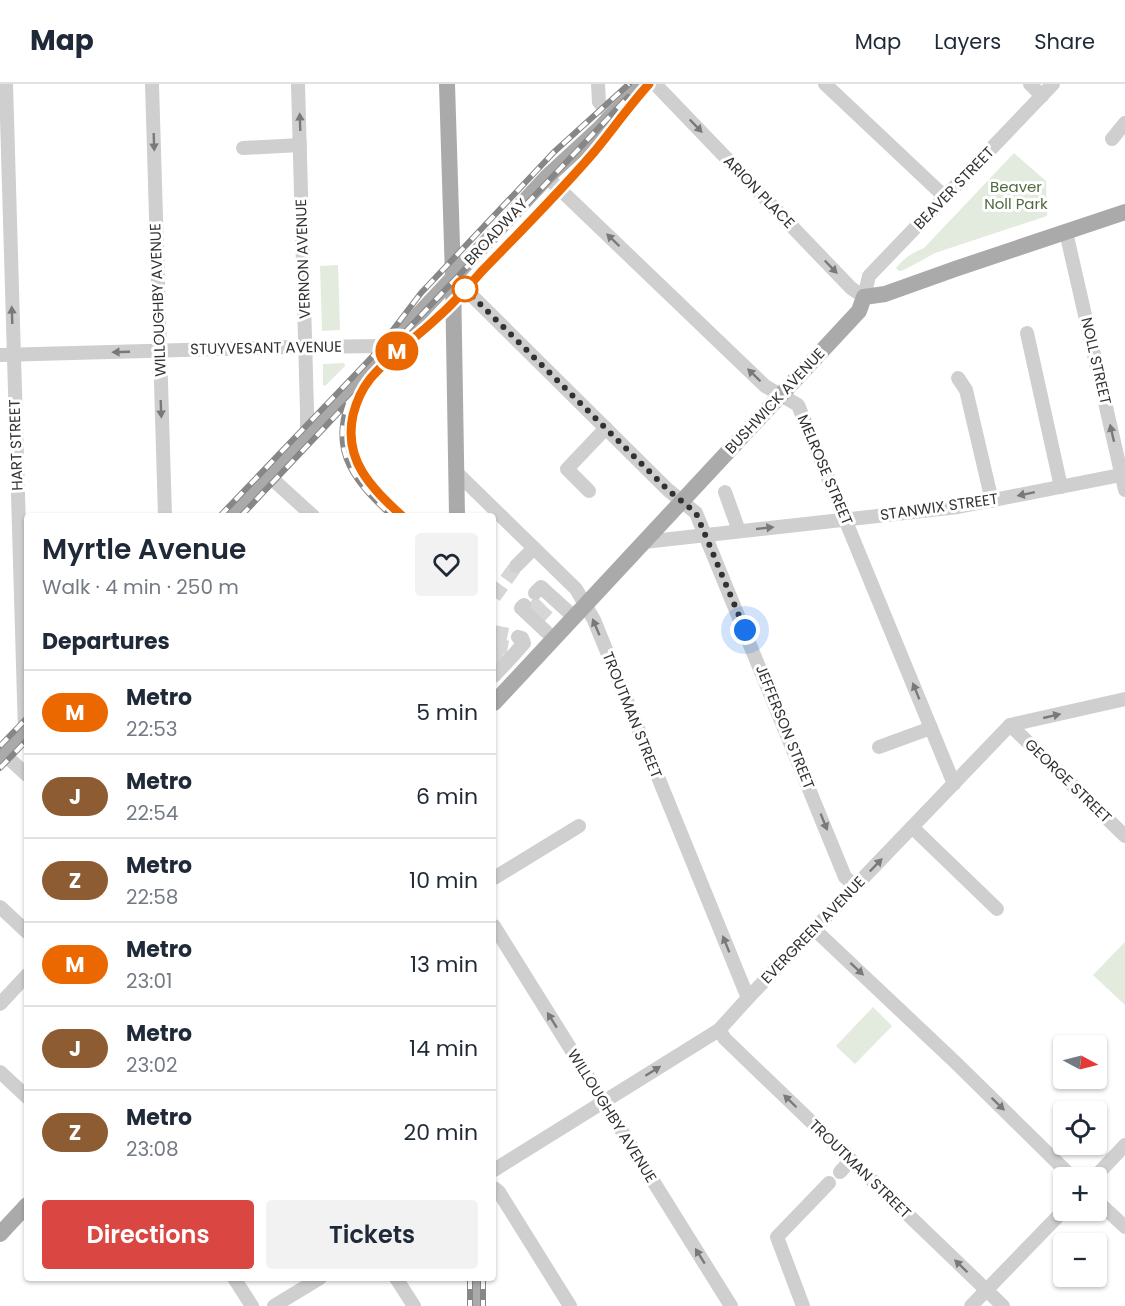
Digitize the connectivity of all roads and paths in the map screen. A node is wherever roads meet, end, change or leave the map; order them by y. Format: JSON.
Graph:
{"nodes":[{"id":1,"x":6,"y":84,"type":"edge"},
{"id":2,"x":152,"y":84,"type":"edge"},
{"id":3,"x":298,"y":84,"type":"edge"},
{"id":4,"x":447,"y":84,"type":"edge"},
{"id":5,"x":598,"y":84,"type":"edge"},
{"id":6,"x":642,"y":84,"type":"edge"},
{"id":7,"x":655,"y":84,"type":"edge"},
{"id":8,"x":825,"y":84,"type":"edge"},
{"id":9,"x":1030,"y":84,"type":"edge"},
{"id":10,"x":1053,"y":84,"type":"edge"},
{"id":11,"x":1042,"y":96,"type":"junction"},
{"id":12,"x":611,"y":116,"type":"junction"},
{"id":13,"x":1125,"y":123,"type":"edge"},
{"id":14,"x":1112,"y":139,"type":"dead end"},
{"id":15,"x":300,"y":145,"type":"junction"},
{"id":16,"x":243,"y":148,"type":"dead end"},
{"id":17,"x":547,"y":177,"type":"junction"},
{"id":18,"x":945,"y":197,"type":"junction"},
{"id":19,"x":1125,"y":212,"type":"edge"},
{"id":20,"x":1066,"y":232,"type":"junction"},
{"id":21,"x":453,"y":277,"type":"junction"},
{"id":22,"x":864,"y":297,"type":"junction"},
{"id":23,"x":1027,"y":333,"type":"dead end"},
{"id":24,"x":306,"y":346,"type":"junction"},
{"id":25,"x":388,"y":346,"type":"junction"},
{"id":26,"x":159,"y":350,"type":"junction"},
{"id":27,"x":7,"y":355,"type":"edge"},
{"id":28,"x":958,"y":378,"type":"dead end"},
{"id":29,"x":782,"y":395,"type":"junction"},
{"id":30,"x":606,"y":429,"type":"junction"},
{"id":31,"x":307,"y":434,"type":"junction"},
{"id":32,"x":456,"y":471,"type":"junction"},
{"id":33,"x":1123,"y":475,"type":"edge"},
{"id":34,"x":269,"y":476,"type":"junction"},
{"id":35,"x":1061,"y":487,"type":"junction"},
{"id":36,"x":1125,"y":490,"type":"edge"},
{"id":37,"x":589,"y":491,"type":"dead end"},
{"id":38,"x":725,"y":492,"type":"dead end"},
{"id":39,"x":682,"y":501,"type":"junction"},
{"id":40,"x":992,"y":501,"type":"junction"},
{"id":41,"x":165,"y":513,"type":"edge"},
{"id":42,"x":234,"y":513,"type":"edge"},
{"id":43,"x":310,"y":513,"type":"edge"},
{"id":44,"x":457,"y":513,"type":"edge"},
{"id":45,"x":846,"y":519,"type":"junction"},
{"id":46,"x":739,"y":531,"type":"junction"},
{"id":47,"x":706,"y":535,"type":"junction"},
{"id":48,"x":644,"y":542,"type":"junction"},
{"id":49,"x":534,"y":548,"type":"junction"},
{"id":50,"x":516,"y":566,"type":"tunnel mouth"},
{"id":51,"x":556,"y":571,"type":"junction"},
{"id":52,"x":579,"y":611,"type":"junction"},
{"id":53,"x":531,"y":614,"type":"dead end"},
{"id":54,"x":554,"y":639,"type":"junction"},
{"id":55,"x":506,"y":660,"type":"edge"},
{"id":56,"x":528,"y":667,"type":"junction"},
{"id":57,"x":508,"y":688,"type":"junction"},
{"id":58,"x":24,"y":695,"type":"edge"},
{"id":59,"x":1125,"y":699,"type":"edge"},
{"id":60,"x":496,"y":701,"type":"edge"},
{"id":61,"x":1010,"y":725,"type":"junction"},
{"id":62,"x":931,"y":728,"type":"junction"},
{"id":63,"x":24,"y":734,"type":"edge"},
{"id":64,"x":879,"y":747,"type":"dead end"},
{"id":65,"x":2,"y":757,"type":"edge"},
{"id":66,"x":24,"y":773,"type":"edge"},
{"id":67,"x":954,"y":784,"type":"junction"},
{"id":68,"x":579,"y":826,"type":"dead end"},
{"id":69,"x":912,"y":827,"type":"junction"},
{"id":70,"x":1125,"y":836,"type":"edge"},
{"id":71,"x":496,"y":877,"type":"edge"},
{"id":72,"x":855,"y":886,"type":"junction"},
{"id":73,"x":0,"y":907,"type":"edge"},
{"id":74,"x":997,"y":909,"type":"dead end"},
{"id":75,"x":24,"y":929,"type":"edge"},
{"id":76,"x":496,"y":929,"type":"edge"},
{"id":77,"x":814,"y":929,"type":"junction"},
{"id":78,"x":24,"y":978,"type":"edge"},
{"id":79,"x":748,"y":998,"type":"junction"},
{"id":80,"x":0,"y":1004,"type":"edge"},
{"id":81,"x":719,"y":1030,"type":"junction"},
{"id":82,"x":0,"y":1072,"type":"edge"},
{"id":83,"x":24,"y":1094,"type":"edge"},
{"id":84,"x":604,"y":1102,"type":"junction"},
{"id":85,"x":1125,"y":1145,"type":"edge"},
{"id":86,"x":851,"y":1160,"type":"junction"},
{"id":87,"x":1062,"y":1167,"type":"edge"},
{"id":88,"x":1104,"y":1167,"type":"edge"},
{"id":89,"x":496,"y":1169,"type":"edge"},
{"id":90,"x":840,"y":1172,"type":"dead end"},
{"id":91,"x":830,"y":1183,"type":"dead end"},
{"id":92,"x":496,"y":1190,"type":"edge"},
{"id":93,"x":24,"y":1208,"type":"edge"},
{"id":94,"x":1107,"y":1210,"type":"edge"},
{"id":95,"x":1053,"y":1221,"type":"edge"},
{"id":96,"x":1125,"y":1227,"type":"edge"},
{"id":97,"x":0,"y":1234,"type":"edge"},
{"id":98,"x":236,"y":1281,"type":"edge"},
{"id":99,"x":315,"y":1281,"type":"edge"},
{"id":100,"x":398,"y":1281,"type":"edge"},
{"id":101,"x":476,"y":1281,"type":"edge"},
{"id":102,"x":987,"y":1290,"type":"junction"},
{"id":103,"x":252,"y":1306,"type":"edge"},
{"id":104,"x":274,"y":1306,"type":"edge"},
{"id":105,"x":414,"y":1306,"type":"edge"},
{"id":106,"x":476,"y":1306,"type":"edge"},
{"id":107,"x":570,"y":1306,"type":"edge"},
{"id":108,"x":731,"y":1306,"type":"edge"},
{"id":109,"x":803,"y":1306,"type":"edge"},
{"id":110,"x":971,"y":1306,"type":"edge"},
{"id":111,"x":1003,"y":1306,"type":"edge"}],
"edges":[{"from":27,"to":1,"type":"street","name":"HART STREET","one_way":true},
{"from":2,"to":26,"type":"street","name":"WILLOUGHBY AVENUE","one_way":true},
{"from":15,"to":3,"type":"street","name":"VERNON AVENUE","one_way":true},
{"from":4,"to":21,"type":"main road"},
{"from":5,"to":12,"type":"street"},
{"from":6,"to":12,"type":"main road","name":"BROADWAY"},
{"from":7,"to":22,"type":"street","name":"ARION PLACE","one_way":true},
{"from":8,"to":18,"type":"street"},
{"from":9,"to":11,"type":"street"},
{"from":10,"to":11,"type":"street","name":"BEAVER STREET"},
{"from":11,"to":18,"type":"street","name":"BEAVER STREET"},
{"from":12,"to":17,"type":"main road","name":"BROADWAY"},
{"from":13,"to":14,"type":"street"},
{"from":15,"to":16,"type":"street"},
{"from":15,"to":24,"type":"street","name":"VERNON AVENUE"},
{"from":17,"to":21,"type":"main road","name":"BROADWAY"},
{"from":29,"to":17,"type":"street","name":"MELROSE STREET","one_way":true},
{"from":18,"to":22,"type":"street","name":"BEAVER STREET"},
{"from":19,"to":20,"type":"main road"},
{"from":20,"to":22,"type":"main road"},
{"from":33,"to":20,"type":"street","name":"NOLL STREET","one_way":true},
{"from":21,"to":25,"type":"main road","name":"BROADWAY"},
{"from":21,"to":30,"type":"street","name":"JEFFERSON STREET"},
{"from":21,"to":32,"type":"main road"},
{"from":22,"to":29,"type":"main road","name":"BUSHWICK AVENUE"},
{"from":23,"to":35,"type":"street"},
{"from":24,"to":25,"type":"street","name":"STUYVESANT AVENUE"},
{"from":24,"to":26,"type":"street","name":"STUYVESANT AVENUE"},
{"from":24,"to":31,"type":"street","name":"VERNON AVENUE"},
{"from":25,"to":31,"type":"main road","name":"BROADWAY"},
{"from":26,"to":27,"type":"street","name":"STUYVESANT AVENUE","one_way":true},
{"from":26,"to":41,"type":"street","name":"WILLOUGHBY AVENUE","one_way":true},
{"from":27,"to":58,"type":"street","name":"HART STREET"},
{"from":28,"to":40,"type":"street"},
{"from":29,"to":39,"type":"main road","name":"BUSHWICK AVENUE"},
{"from":29,"to":45,"type":"street","name":"MELROSE STREET"},
{"from":30,"to":37,"type":"street"},
{"from":30,"to":39,"type":"street","name":"JEFFERSON STREET"},
{"from":31,"to":34,"type":"main road","name":"BROADWAY"},
{"from":32,"to":44,"type":"main road"},
{"from":32,"to":49,"type":"street","name":"TROUTMAN STREET"},
{"from":33,"to":35,"type":"street","name":"STANWIX STREET"},
{"from":33,"to":36,"type":"street","name":"NOLL STREET"},
{"from":34,"to":42,"type":"main road","name":"BROADWAY"},
{"from":34,"to":43,"type":"street"},
{"from":35,"to":40,"type":"street","name":"STANWIX STREET","one_way":true},
{"from":38,"to":46,"type":"street"},
{"from":39,"to":47,"type":"street","name":"JEFFERSON STREET"},
{"from":39,"to":48,"type":"main road","name":"BUSHWICK AVENUE"},
{"from":40,"to":45,"type":"street","name":"STANWIX STREET"},
{"from":46,"to":45,"type":"street","name":"STANWIX STREET","one_way":true},
{"from":62,"to":45,"type":"street","name":"MELROSE STREET","one_way":true},
{"from":46,"to":47,"type":"street","name":"STANWIX STREET"},
{"from":47,"to":48,"type":"street","name":"STANWIX STREET"},
{"from":47,"to":72,"type":"street","name":"JEFFERSON STREET","one_way":true},
{"from":48,"to":52,"type":"main road","name":"BUSHWICK AVENUE"},
{"from":49,"to":50,"type":"street"},
{"from":49,"to":51,"type":"street","name":"TROUTMAN STREET"},
{"from":51,"to":52,"type":"street","name":"TROUTMAN STREET"},
{"from":51,"to":52,"type":"street"},
{"from":52,"to":54,"type":"main road","name":"BUSHWICK AVENUE"},
{"from":79,"to":52,"type":"street","name":"TROUTMAN STREET","one_way":true},
{"from":53,"to":54,"type":"street"},
{"from":54,"to":56,"type":"main road","name":"BUSHWICK AVENUE"},
{"from":55,"to":56,"type":"street"},
{"from":55,"to":57,"type":"street"},
{"from":56,"to":57,"type":"main road","name":"BUSHWICK AVENUE"},
{"from":57,"to":60,"type":"main road","name":"BUSHWICK AVENUE"},
{"from":61,"to":59,"type":"street","one_way":true},
{"from":61,"to":67,"type":"street","name":"EVERGREEN AVENUE"},
{"from":61,"to":70,"type":"street","name":"GEORGE STREET"},
{"from":62,"to":64,"type":"street"},
{"from":62,"to":67,"type":"street","name":"MELROSE STREET"},
{"from":63,"to":65,"type":"main road"},
{"from":65,"to":66,"type":"street"},
{"from":67,"to":69,"type":"street","name":"EVERGREEN AVENUE"},
{"from":68,"to":71,"type":"street"},
{"from":72,"to":69,"type":"street","name":"EVERGREEN AVENUE","one_way":true},
{"from":69,"to":74,"type":"street"},
{"from":72,"to":77,"type":"street","name":"EVERGREEN AVENUE"},
{"from":73,"to":75,"type":"street"},
{"from":84,"to":76,"type":"street","name":"WILLOUGHBY AVENUE","one_way":true},
{"from":77,"to":79,"type":"street","name":"EVERGREEN AVENUE"},
{"from":77,"to":87,"type":"street","one_way":true},
{"from":78,"to":80,"type":"street"},
{"from":79,"to":81,"type":"street","name":"EVERGREEN AVENUE"},
{"from":84,"to":81,"type":"street","name":"EVERGREEN AVENUE","one_way":true},
{"from":86,"to":81,"type":"street","name":"TROUTMAN STREET","one_way":true},
{"from":82,"to":83,"type":"street"},
{"from":84,"to":89,"type":"street","name":"EVERGREEN AVENUE"},
{"from":108,"to":84,"type":"street","name":"WILLOUGHBY AVENUE","one_way":true},
{"from":85,"to":88,"type":"street"},
{"from":86,"to":90,"type":"street"},
{"from":102,"to":86,"type":"street","name":"TROUTMAN STREET","one_way":true},
{"from":91,"to":109,"type":"street"},
{"from":92,"to":107,"type":"street"},
{"from":93,"to":97,"type":"main road"},
{"from":94,"to":96,"type":"street"},
{"from":95,"to":102,"type":"street"},
{"from":98,"to":103,"type":"street"},
{"from":99,"to":104,"type":"street"},
{"from":100,"to":105,"type":"street"},
{"from":101,"to":106,"type":"main road"},
{"from":102,"to":110,"type":"street"},
{"from":102,"to":111,"type":"street","name":"TROUTMAN STREET"}]}
